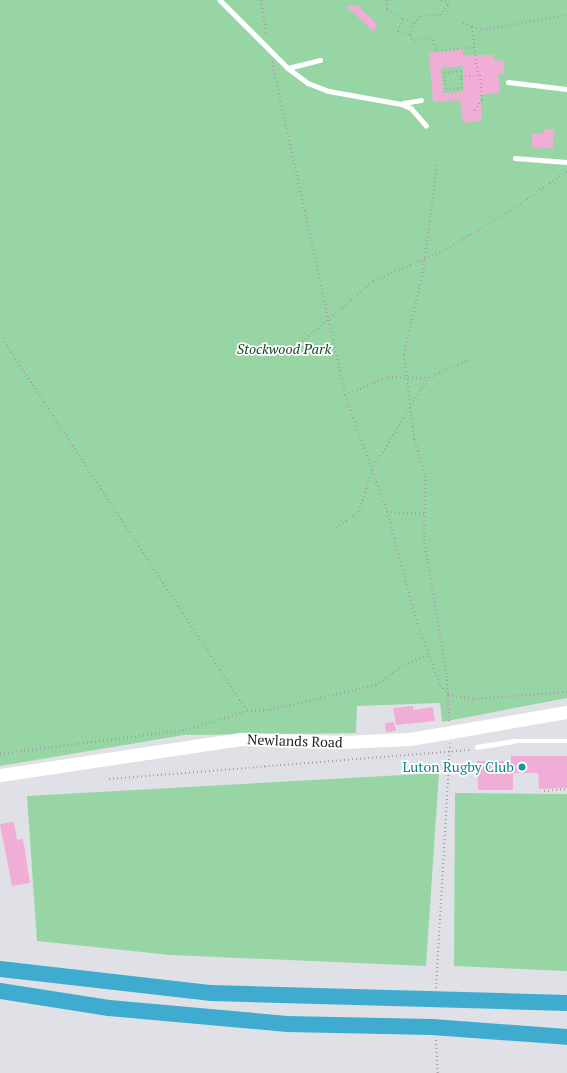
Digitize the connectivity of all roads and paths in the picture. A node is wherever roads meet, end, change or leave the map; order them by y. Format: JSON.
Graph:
{"nodes":[{"id":1,"x":220,"y":0,"type":"edge"},
{"id":2,"x":387,"y":0,"type":"edge"},
{"id":3,"x":435,"y":0,"type":"edge"},
{"id":4,"x":567,"y":15,"type":"edge"},
{"id":5,"x":403,"y":19,"type":"junction"},
{"id":6,"x":414,"y":23,"type":"junction"},
{"id":7,"x":462,"y":23,"type":"dead end"},
{"id":8,"x":472,"y":27,"type":"junction"},
{"id":9,"x":410,"y":35,"type":"junction"},
{"id":10,"x":475,"y":47,"type":"junction"},
{"id":11,"x":320,"y":60,"type":"dead end"},
{"id":12,"x":288,"y":68,"type":"junction"},
{"id":13,"x":478,"y":75,"type":"junction"},
{"id":14,"x":461,"y":77,"type":"junction"},
{"id":15,"x":508,"y":82,"type":"dead end"},
{"id":16,"x":567,"y":89,"type":"edge"},
{"id":17,"x":421,"y":100,"type":"dead end"},
{"id":18,"x":402,"y":104,"type":"junction"},
{"id":19,"x":474,"y":111,"type":"dead end"},
{"id":20,"x":283,"y":122,"type":"dead end"},
{"id":21,"x":426,"y":125,"type":"dead end"},
{"id":22,"x":515,"y":158,"type":"dead end"},
{"id":23,"x":567,"y":162,"type":"edge"},
{"id":24,"x":437,"y":165,"type":"dead end"},
{"id":25,"x":567,"y":171,"type":"edge"},
{"id":26,"x":424,"y":259,"type":"junction"},
{"id":27,"x":328,"y":317,"type":"junction"},
{"id":28,"x":0,"y":335,"type":"edge"},
{"id":29,"x":471,"y":359,"type":"dead end"},
{"id":30,"x":261,"y":362,"type":"dead end"},
{"id":31,"x":406,"y":378,"type":"junction"},
{"id":32,"x":428,"y":378,"type":"junction"},
{"id":33,"x":345,"y":395,"type":"junction"},
{"id":34,"x":410,"y":405,"type":"junction"},
{"id":35,"x":372,"y":470,"type":"junction"},
{"id":36,"x":387,"y":512,"type":"junction"},
{"id":37,"x":426,"y":514,"type":"junction"},
{"id":38,"x":336,"y":528,"type":"dead end"},
{"id":39,"x":428,"y":655,"type":"junction"},
{"id":40,"x":567,"y":692,"type":"edge"},
{"id":41,"x":448,"y":694,"type":"junction"},
{"id":42,"x":247,"y":711,"type":"junction"},
{"id":43,"x":567,"y":712,"type":"edge"},
{"id":44,"x":450,"y":734,"type":"junction"},
{"id":45,"x":567,"y":741,"type":"edge"},
{"id":46,"x":477,"y":747,"type":"joint"},
{"id":47,"x":449,"y":753,"type":"junction"},
{"id":48,"x":0,"y":754,"type":"edge"},
{"id":49,"x":0,"y":775,"type":"edge"},
{"id":50,"x":109,"y":779,"type":"dead end"},
{"id":51,"x":567,"y":789,"type":"edge"},
{"id":52,"x":544,"y":791,"type":"dead end"},
{"id":53,"x":437,"y":968,"type":"dead end"},
{"id":54,"x":0,"y":969,"type":"edge"},
{"id":55,"x":0,"y":991,"type":"edge"},
{"id":56,"x":567,"y":1003,"type":"edge"},
{"id":57,"x":469,"y":1030,"type":"junction"},
{"id":58,"x":567,"y":1031,"type":"edge"},
{"id":59,"x":567,"y":1037,"type":"edge"},
{"id":60,"x":438,"y":1062,"type":"dead end"},
{"id":61,"x":438,"y":1073,"type":"edge"}],
"edges":[{"from":1,"to":12,"type":"lane"},
{"from":2,"to":5,"type":"path"},
{"from":3,"to":6,"type":"path"},
{"from":4,"to":8,"type":"path"},
{"from":5,"to":6,"type":"path"},
{"from":5,"to":9,"type":"path"},
{"from":6,"to":9,"type":"path"},
{"from":7,"to":8,"type":"path"},
{"from":8,"to":10,"type":"path"},
{"from":9,"to":10,"type":"path"},
{"from":10,"to":13,"type":"path"},
{"from":11,"to":12,"type":"lane"},
{"from":12,"to":18,"type":"lane"},
{"from":13,"to":14,"type":"path"},
{"from":13,"to":19,"type":"path"},
{"from":14,"to":14,"type":"path"},
{"from":15,"to":16,"type":"lane"},
{"from":17,"to":18,"type":"lane"},
{"from":18,"to":21,"type":"lane"},
{"from":20,"to":27,"type":"path"},
{"from":22,"to":23,"type":"lane"},
{"from":24,"to":26,"type":"path"},
{"from":25,"to":26,"type":"path"},
{"from":26,"to":27,"type":"path"},
{"from":26,"to":31,"type":"path"},
{"from":27,"to":30,"type":"path"},
{"from":27,"to":33,"type":"path"},
{"from":28,"to":42,"type":"path"},
{"from":29,"to":32,"type":"path"},
{"from":31,"to":32,"type":"path"},
{"from":31,"to":33,"type":"path"},
{"from":31,"to":34,"type":"path"},
{"from":32,"to":34,"type":"path"},
{"from":33,"to":35,"type":"path"},
{"from":34,"to":35,"type":"path"},
{"from":34,"to":37,"type":"path"},
{"from":35,"to":36,"type":"path"},
{"from":35,"to":38,"type":"path"},
{"from":36,"to":37,"type":"path"},
{"from":36,"to":39,"type":"path"},
{"from":37,"to":41,"type":"path"},
{"from":39,"to":41,"type":"path"},
{"from":39,"to":42,"type":"path"},
{"from":40,"to":41,"type":"path"},
{"from":41,"to":44,"type":"path"},
{"from":42,"to":48,"type":"path"},
{"from":43,"to":44,"type":"main road","name":"Newlands Road"},
{"from":44,"to":47,"type":"path"},
{"from":44,"to":49,"type":"main road","name":"Newlands Road"},
{"from":45,"to":46,"type":"lane"},
{"from":46,"to":47,"type":"path"},
{"from":47,"to":50,"type":"path"},
{"from":47,"to":53,"type":"path"},
{"from":51,"to":52,"type":"path"},
{"from":54,"to":56,"type":"highway"},
{"from":55,"to":57,"type":"highway"},
{"from":57,"to":58,"type":"highway"},
{"from":57,"to":59,"type":"highway"},
{"from":60,"to":61,"type":"path"}]}
